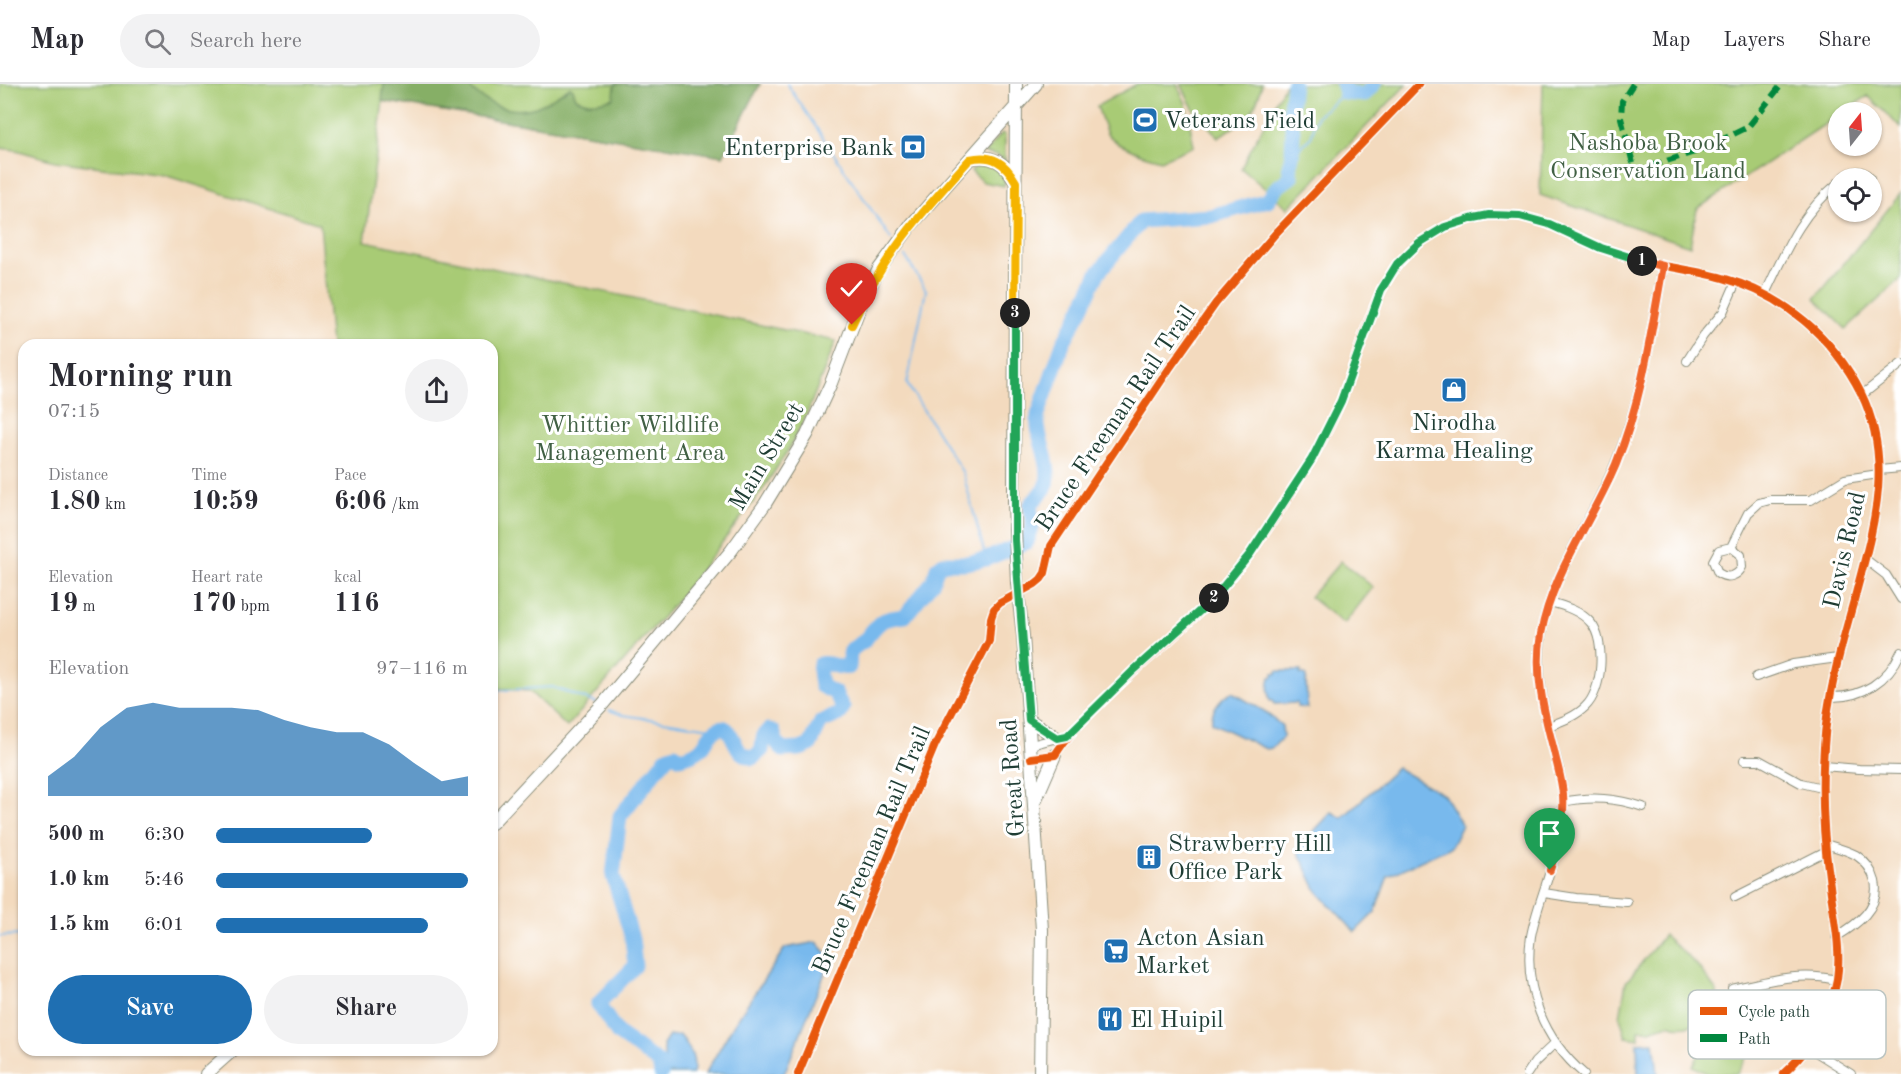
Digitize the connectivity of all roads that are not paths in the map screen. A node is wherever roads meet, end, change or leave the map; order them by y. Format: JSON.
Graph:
{"nodes":[{"id":1,"x":1016,"y":84,"type":"edge"},
{"id":2,"x":1036,"y":84,"type":"edge"},
{"id":3,"x":1016,"y":105,"type":"junction"},
{"id":4,"x":970,"y":159,"type":"junction"},
{"id":5,"x":1016,"y":182,"type":"junction"},
{"id":6,"x":1828,"y":192,"type":"edge"},
{"id":7,"x":1663,"y":266,"type":"junction"},
{"id":8,"x":1736,"y":282,"type":"junction"},
{"id":9,"x":1765,"y":294,"type":"junction"},
{"id":10,"x":1687,"y":361,"type":"dead end"},
{"id":11,"x":1901,"y":364,"type":"edge"},
{"id":12,"x":1862,"y":395,"type":"junction"},
{"id":13,"x":1901,"y":468,"type":"edge"},
{"id":14,"x":1879,"y":472,"type":"junction"},
{"id":15,"x":1731,"y":547,"type":"dead end"},
{"id":16,"x":1864,"y":559,"type":"junction"},
{"id":17,"x":1901,"y":599,"type":"edge"},
{"id":18,"x":1550,"y":602,"type":"junction"},
{"id":19,"x":1901,"y":652,"type":"edge"},
{"id":20,"x":1838,"y":658,"type":"junction"},
{"id":21,"x":1756,"y":677,"type":"dead end"},
{"id":22,"x":1830,"y":697,"type":"junction"},
{"id":23,"x":1029,"y":720,"type":"junction"},
{"id":24,"x":1548,"y":726,"type":"junction"},
{"id":25,"x":1062,"y":737,"type":"junction"},
{"id":26,"x":1031,"y":752,"type":"junction"},
{"id":27,"x":1055,"y":755,"type":"junction"},
{"id":28,"x":1744,"y":760,"type":"dead end"},
{"id":29,"x":1823,"y":766,"type":"junction"},
{"id":30,"x":1901,"y":770,"type":"edge"},
{"id":31,"x":1822,"y":788,"type":"junction"},
{"id":32,"x":1563,"y":802,"type":"junction"},
{"id":33,"x":1035,"y":803,"type":"junction"},
{"id":34,"x":1643,"y":807,"type":"dead end"},
{"id":35,"x":498,"y":817,"type":"edge"},
{"id":36,"x":1825,"y":848,"type":"junction"},
{"id":37,"x":1544,"y":893,"type":"junction"},
{"id":38,"x":1735,"y":897,"type":"dead end"},
{"id":39,"x":1627,"y":902,"type":"dead end"},
{"id":40,"x":1836,"y":937,"type":"junction"},
{"id":41,"x":1836,"y":980,"type":"junction"},
{"id":42,"x":1732,"y":989,"type":"dead end"},
{"id":43,"x":1833,"y":990,"type":"edge"},
{"id":44,"x":1555,"y":1043,"type":"junction"},
{"id":45,"x":227,"y":1056,"type":"edge"},
{"id":46,"x":1797,"y":1059,"type":"edge"},
{"id":47,"x":1828,"y":1059,"type":"edge"},
{"id":48,"x":206,"y":1074,"type":"edge"},
{"id":49,"x":1040,"y":1074,"type":"edge"},
{"id":50,"x":1527,"y":1074,"type":"edge"},
{"id":51,"x":1584,"y":1074,"type":"edge"},
{"id":52,"x":1783,"y":1074,"type":"edge"},
{"id":53,"x":1851,"y":1074,"type":"edge"}],
"edges":[{"from":1,"to":3,"type":"main road","name":"Great Road"},
{"from":2,"to":3,"type":"main road","name":"Main Street"},
{"from":3,"to":4,"type":"main road","name":"Main Street"},
{"from":3,"to":5,"type":"main road","name":"Great Road"},
{"from":4,"to":5,"type":"main road"},
{"from":4,"to":35,"type":"main road","name":"Main Street"},
{"from":5,"to":23,"type":"main road","name":"Great Road"},
{"from":6,"to":9,"type":"street"},
{"from":7,"to":8,"type":"street","name":"Davis Road"},
{"from":7,"to":18,"type":"street"},
{"from":7,"to":25,"type":"street","name":"Davis Road"},
{"from":8,"to":9,"type":"street","name":"Davis Road"},
{"from":8,"to":10,"type":"street"},
{"from":9,"to":12,"type":"street","name":"Davis Road"},
{"from":11,"to":12,"type":"street"},
{"from":12,"to":14,"type":"street","name":"Davis Road"},
{"from":13,"to":14,"type":"street"},
{"from":14,"to":15,"type":"street"},
{"from":14,"to":16,"type":"street","name":"Davis Road"},
{"from":16,"to":17,"type":"street"},
{"from":16,"to":20,"type":"street","name":"Davis Road"},
{"from":18,"to":24,"type":"street"},
{"from":18,"to":24,"type":"street"},
{"from":19,"to":22,"type":"street"},
{"from":20,"to":21,"type":"street"},
{"from":20,"to":22,"type":"street","name":"Davis Road"},
{"from":22,"to":29,"type":"street","name":"Davis Road"},
{"from":23,"to":25,"type":"main road"},
{"from":23,"to":26,"type":"main road","name":"Great Road"},
{"from":24,"to":32,"type":"street"},
{"from":25,"to":26,"type":"street","name":"Davis Road"},
{"from":25,"to":27,"type":"street","name":"Davis Road"},
{"from":26,"to":27,"type":"street"},
{"from":26,"to":33,"type":"main road","name":"Great Road"},
{"from":27,"to":33,"type":"main road"},
{"from":28,"to":31,"type":"street"},
{"from":29,"to":30,"type":"street"},
{"from":29,"to":31,"type":"street","name":"Davis Road"},
{"from":31,"to":36,"type":"street","name":"Davis Road"},
{"from":32,"to":34,"type":"street"},
{"from":32,"to":37,"type":"street"},
{"from":33,"to":49,"type":"main road","name":"Great Road"},
{"from":36,"to":38,"type":"street"},
{"from":36,"to":40,"type":"street","name":"Davis Road"},
{"from":36,"to":40,"type":"street"},
{"from":37,"to":39,"type":"street"},
{"from":37,"to":44,"type":"street"},
{"from":40,"to":41,"type":"street","name":"Davis Road"},
{"from":41,"to":42,"type":"street"},
{"from":41,"to":43,"type":"street","name":"Davis Road"},
{"from":44,"to":50,"type":"street"},
{"from":44,"to":51,"type":"street"},
{"from":45,"to":48,"type":"main road"},
{"from":46,"to":52,"type":"street","name":"Davis Road"},
{"from":47,"to":53,"type":"street"}]}
